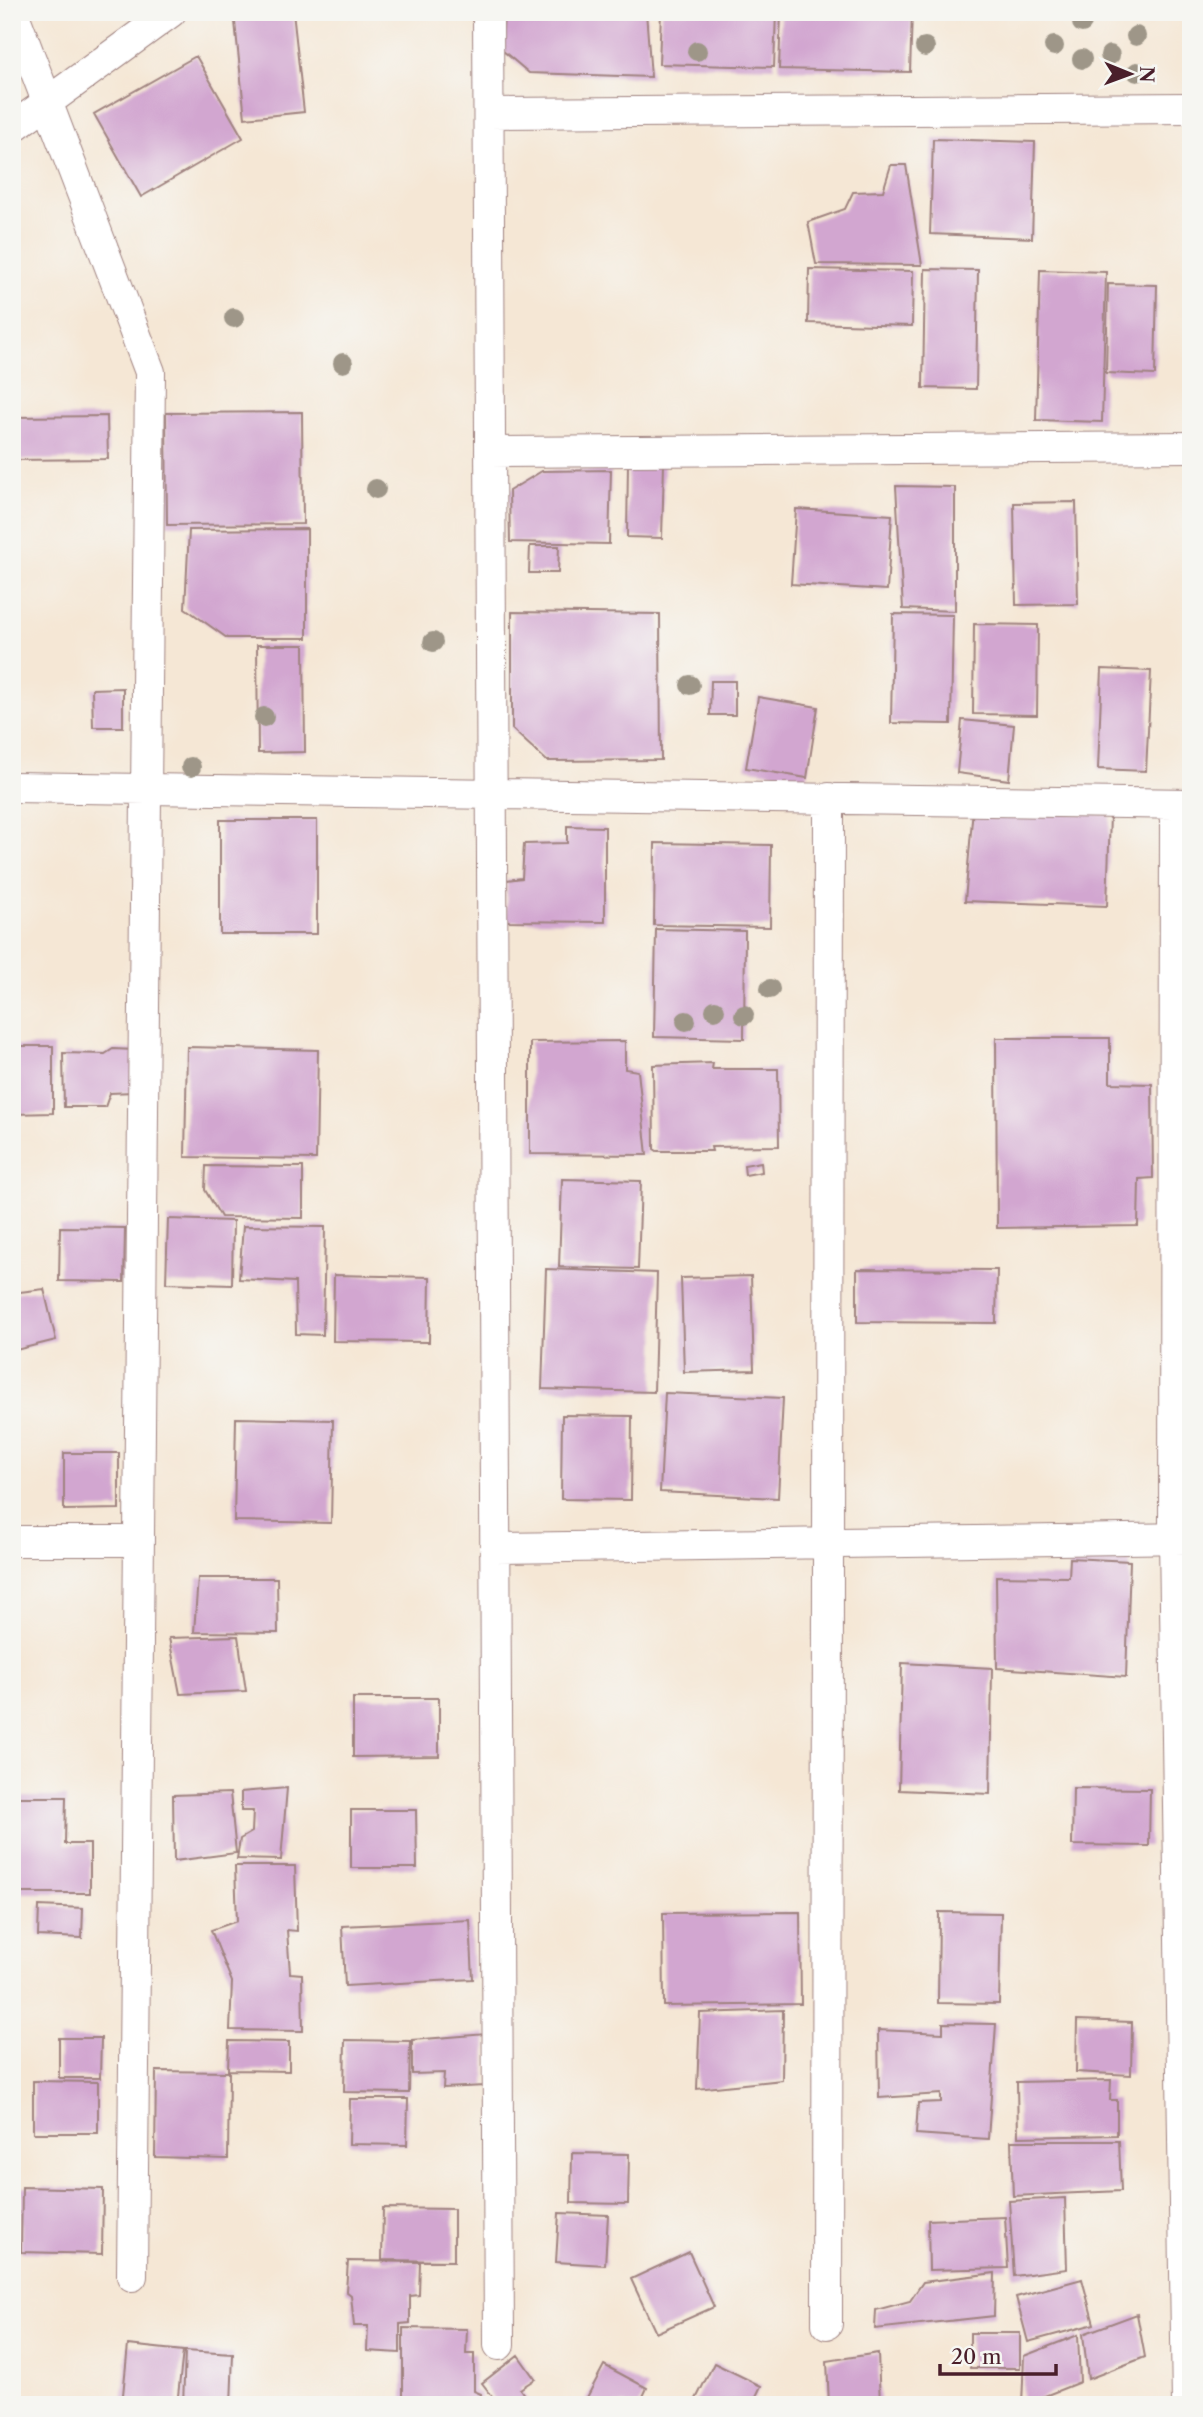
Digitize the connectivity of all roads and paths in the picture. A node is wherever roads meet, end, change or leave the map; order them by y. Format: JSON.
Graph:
{"nodes":[{"id":1,"x":13,"y":12,"type":"edge"},
{"id":2,"x":170,"y":12,"type":"edge"},
{"id":3,"x":488,"y":12,"type":"edge"},
{"id":4,"x":47,"y":104,"type":"junction"},
{"id":5,"x":1191,"y":108,"type":"edge"},
{"id":6,"x":489,"y":113,"type":"junction"},
{"id":7,"x":12,"y":128,"type":"edge"},
{"id":8,"x":1191,"y":447,"type":"edge"},
{"id":9,"x":490,"y":452,"type":"junction"},
{"id":10,"x":12,"y":787,"type":"edge"},
{"id":11,"x":146,"y":788,"type":"junction"},
{"id":12,"x":492,"y":794,"type":"junction"},
{"id":13,"x":829,"y":798,"type":"junction"},
{"id":14,"x":1183,"y":804,"type":"edge"},
{"id":15,"x":1183,"y":1538,"type":"edge"},
{"id":16,"x":12,"y":1541,"type":"edge"},
{"id":17,"x":139,"y":1541,"type":"junction"},
{"id":18,"x":828,"y":1543,"type":"junction"},
{"id":19,"x":495,"y":1548,"type":"junction"},
{"id":20,"x":132,"y":2276,"type":"dead end"},
{"id":21,"x":827,"y":2324,"type":"dead end"},
{"id":22,"x":499,"y":2345,"type":"dead end"},
{"id":23,"x":1187,"y":2405,"type":"edge"}],
"edges":[{"from":1,"to":4,"type":"street"},
{"from":2,"to":4,"type":"street"},
{"from":3,"to":6,"type":"street"},
{"from":4,"to":7,"type":"street"},
{"from":4,"to":11,"type":"street"},
{"from":5,"to":6,"type":"street"},
{"from":6,"to":9,"type":"street"},
{"from":8,"to":9,"type":"street"},
{"from":9,"to":12,"type":"street"},
{"from":10,"to":11,"type":"street"},
{"from":11,"to":12,"type":"street"},
{"from":11,"to":17,"type":"street"},
{"from":12,"to":13,"type":"street"},
{"from":12,"to":19,"type":"street"},
{"from":13,"to":14,"type":"street"},
{"from":13,"to":18,"type":"street"},
{"from":14,"to":15,"type":"street"},
{"from":15,"to":18,"type":"street"},
{"from":15,"to":23,"type":"street"},
{"from":16,"to":17,"type":"street"},
{"from":17,"to":20,"type":"street"},
{"from":18,"to":19,"type":"street"},
{"from":18,"to":21,"type":"street"},
{"from":19,"to":22,"type":"street"}]}
